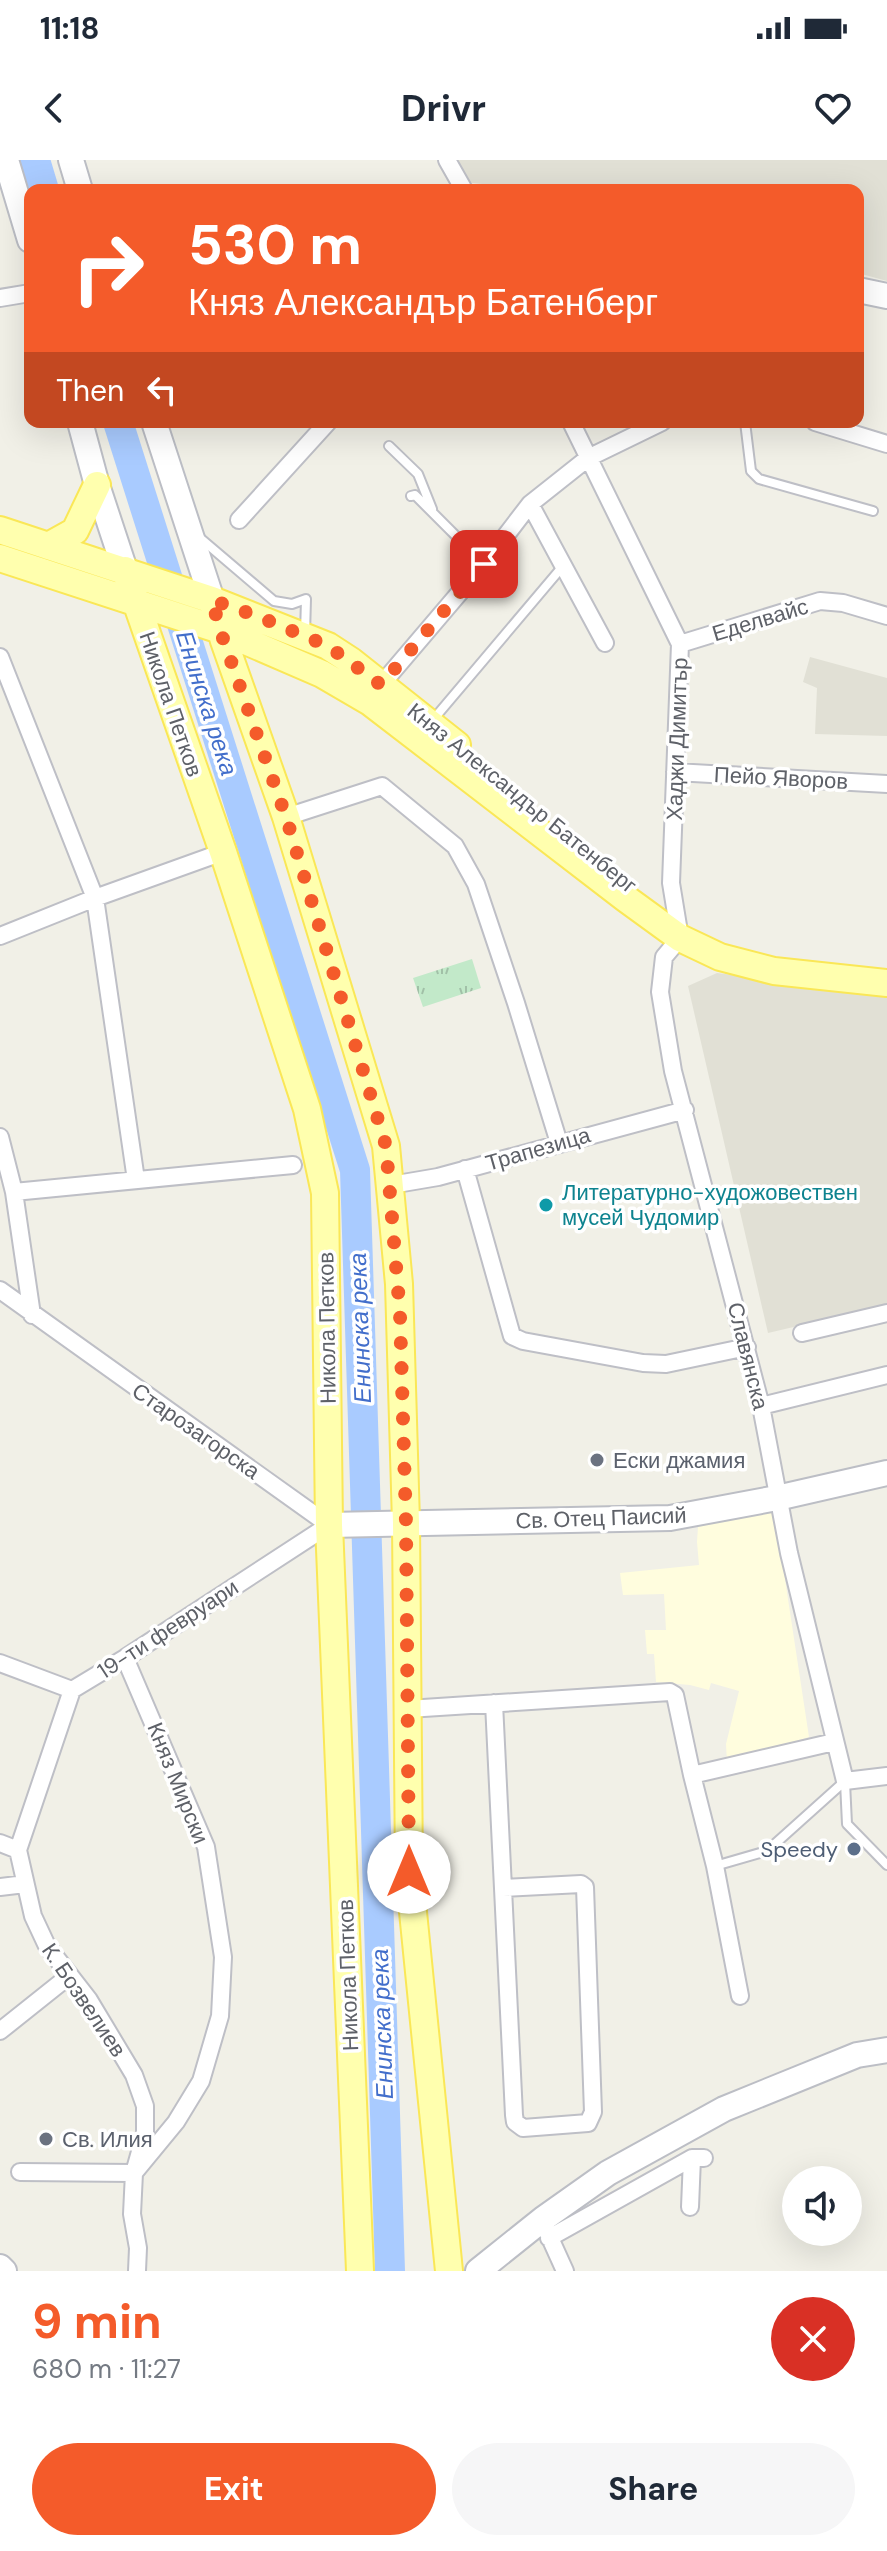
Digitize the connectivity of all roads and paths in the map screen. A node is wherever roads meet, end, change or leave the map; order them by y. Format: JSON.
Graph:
{"nodes":[{"id":1,"x":6,"y":160,"type":"edge"},
{"id":2,"x":71,"y":160,"type":"edge"},
{"id":3,"x":447,"y":160,"type":"edge"},
{"id":4,"x":78,"y":184,"type":"edge"},
{"id":5,"x":461,"y":184,"type":"edge"},
{"id":6,"x":24,"y":220,"type":"edge"},
{"id":7,"x":864,"y":291,"type":"edge"},
{"id":8,"x":24,"y":294,"type":"edge"},
{"id":9,"x":887,"y":296,"type":"edge"},
{"id":10,"x":0,"y":298,"type":"edge"},
{"id":11,"x":82,"y":428,"type":"edge"},
{"id":12,"x":156,"y":428,"type":"edge"},
{"id":13,"x":323,"y":428,"type":"edge"},
{"id":14,"x":574,"y":428,"type":"edge"},
{"id":15,"x":650,"y":428,"type":"edge"},
{"id":16,"x":746,"y":428,"type":"edge"},
{"id":17,"x":835,"y":428,"type":"edge"},
{"id":18,"x":887,"y":444,"type":"edge"},
{"id":19,"x":389,"y":446,"type":"dead end"},
{"id":20,"x":588,"y":458,"type":"junction"},
{"id":21,"x":97,"y":485,"type":"junction"},
{"id":22,"x":411,"y":496,"type":"dead end"},
{"id":23,"x":530,"y":504,"type":"junction"},
{"id":24,"x":873,"y":511,"type":"dead end"},
{"id":25,"x":433,"y":513,"type":"junction"},
{"id":26,"x":239,"y":520,"type":"dead end"},
{"id":27,"x":189,"y":528,"type":"junction"},
{"id":28,"x":0,"y":530,"type":"edge"},
{"id":29,"x":48,"y":546,"type":"junction"},
{"id":30,"x":0,"y":558,"type":"edge"},
{"id":31,"x":484,"y":564,"type":"junction"},
{"id":32,"x":563,"y":566,"type":"junction"},
{"id":33,"x":134,"y":583,"type":"junction"},
{"id":34,"x":201,"y":596,"type":"junction"},
{"id":35,"x":887,"y":616,"type":"edge"},
{"id":36,"x":210,"y":627,"type":"junction"},
{"id":37,"x":305,"y":635,"type":"junction"},
{"id":38,"x":605,"y":643,"type":"dead end"},
{"id":39,"x":680,"y":644,"type":"junction"},
{"id":40,"x":0,"y":657,"type":"edge"},
{"id":41,"x":381,"y":685,"type":"junction"},
{"id":42,"x":429,"y":723,"type":"junction"},
{"id":43,"x":675,"y":772,"type":"junction"},
{"id":44,"x":887,"y":784,"type":"edge"},
{"id":45,"x":286,"y":817,"type":"junction"},
{"id":46,"x":223,"y":852,"type":"junction"},
{"id":47,"x":95,"y":898,"type":"junction"},
{"id":48,"x":0,"y":936,"type":"edge"},
{"id":49,"x":680,"y":938,"type":"junction"},
{"id":50,"x":887,"y":983,"type":"edge"},
{"id":51,"x":685,"y":1110,"type":"junction"},
{"id":52,"x":0,"y":1137,"type":"edge"},
{"id":53,"x":559,"y":1143,"type":"junction"},
{"id":54,"x":293,"y":1165,"type":"dead end"},
{"id":55,"x":465,"y":1169,"type":"junction"},
{"id":56,"x":136,"y":1180,"type":"junction"},
{"id":57,"x":391,"y":1185,"type":"junction"},
{"id":58,"x":14,"y":1192,"type":"junction"},
{"id":59,"x":0,"y":1290,"type":"edge"},
{"id":60,"x":887,"y":1313,"type":"edge"},
{"id":61,"x":32,"y":1315,"type":"junction"},
{"id":62,"x":802,"y":1333,"type":"dead end"},
{"id":63,"x":747,"y":1347,"type":"junction"},
{"id":64,"x":887,"y":1375,"type":"edge"},
{"id":65,"x":761,"y":1406,"type":"junction"},
{"id":66,"x":887,"y":1473,"type":"edge"},
{"id":67,"x":777,"y":1498,"type":"junction"},
{"id":68,"x":400,"y":1523,"type":"junction"},
{"id":69,"x":336,"y":1525,"type":"junction"},
{"id":70,"x":125,"y":1658,"type":"junction"},
{"id":71,"x":0,"y":1663,"type":"edge"},
{"id":72,"x":72,"y":1690,"type":"junction"},
{"id":73,"x":494,"y":1703,"type":"junction"},
{"id":74,"x":408,"y":1709,"type":"junction"},
{"id":75,"x":834,"y":1742,"type":"junction"},
{"id":76,"x":692,"y":1775,"type":"junction"},
{"id":77,"x":887,"y":1776,"type":"edge"},
{"id":78,"x":845,"y":1781,"type":"junction"},
{"id":79,"x":0,"y":1843,"type":"edge"},
{"id":80,"x":18,"y":1850,"type":"junction"},
{"id":81,"x":887,"y":1865,"type":"edge"},
{"id":82,"x":715,"y":1866,"type":"junction"},
{"id":83,"x":25,"y":1884,"type":"junction"},
{"id":84,"x":0,"y":1887,"type":"edge"},
{"id":85,"x":503,"y":1888,"type":"junction"},
{"id":86,"x":69,"y":1976,"type":"junction"},
{"id":87,"x":740,"y":1996,"type":"dead end"},
{"id":88,"x":0,"y":2031,"type":"edge"},
{"id":89,"x":887,"y":2050,"type":"edge"},
{"id":90,"x":20,"y":2172,"type":"dead end"},
{"id":91,"x":134,"y":2173,"type":"junction"},
{"id":92,"x":690,"y":2207,"type":"dead end"},
{"id":93,"x":546,"y":2229,"type":"junction"},
{"id":94,"x":137,"y":2271,"type":"edge"},
{"id":95,"x":360,"y":2271,"type":"edge"},
{"id":96,"x":449,"y":2271,"type":"edge"},
{"id":97,"x":478,"y":2271,"type":"edge"},
{"id":98,"x":565,"y":2271,"type":"edge"}],
"edges":[{"from":1,"to":6,"type":"street"},
{"from":2,"to":4,"type":"street"},
{"from":3,"to":5,"type":"street"},
{"from":7,"to":9,"type":"street"},
{"from":8,"to":10,"type":"street"},
{"from":11,"to":21,"type":"street","name":"Никола Петков"},
{"from":12,"to":27,"type":"street"},
{"from":13,"to":26,"type":"street"},
{"from":14,"to":20,"type":"street","name":"Хаджи Димитър"},
{"from":15,"to":20,"type":"street"},
{"from":16,"to":24,"type":"lane"},
{"from":17,"to":18,"type":"street"},
{"from":19,"to":25,"type":"lane"},
{"from":20,"to":23,"type":"street"},
{"from":20,"to":39,"type":"street","name":"Хаджи Димитър"},
{"from":21,"to":29,"type":"main road"},
{"from":21,"to":33,"type":"street","name":"Никола Петков"},
{"from":22,"to":25,"type":"lane"},
{"from":23,"to":31,"type":"street"},
{"from":23,"to":32,"type":"street"},
{"from":25,"to":31,"type":"lane"},
{"from":27,"to":34,"type":"street"},
{"from":27,"to":37,"type":"lane"},
{"from":28,"to":29,"type":"main road","name":"Княз Александър Батенберг"},
{"from":29,"to":33,"type":"main road","name":"Княз Александър Батенберг"},
{"from":30,"to":33,"type":"main road","name":"Княз Александър Батенберг"},
{"from":31,"to":41,"type":"street"},
{"from":32,"to":38,"type":"street"},
{"from":32,"to":42,"type":"lane"},
{"from":33,"to":34,"type":"main road","name":"Княз Александър Батенберг"},
{"from":33,"to":36,"type":"main road","name":"Княз Александър Батенберг"},
{"from":33,"to":46,"type":"main road","name":"Никола Петков"},
{"from":34,"to":36,"type":"main road"},
{"from":34,"to":37,"type":"main road","name":"Княз Александър Батенберг"},
{"from":35,"to":39,"type":"street","name":"Еделвайс"},
{"from":36,"to":45,"type":"main road"},
{"from":36,"to":49,"type":"main road","name":"Княз Александър Батенберг"},
{"from":37,"to":41,"type":"main road","name":"Княз Александър Батенберг"},
{"from":39,"to":43,"type":"street","name":"Хаджи Димитър"},
{"from":40,"to":47,"type":"street"},
{"from":41,"to":42,"type":"main road","name":"Княз Александър Батенберг"},
{"from":42,"to":49,"type":"main road","name":"Княз Александър Батенберг"},
{"from":43,"to":44,"type":"street","name":"Пейо Яворов"},
{"from":43,"to":49,"type":"street","name":"Хаджи Димитър"},
{"from":45,"to":53,"type":"street"},
{"from":45,"to":57,"type":"main road"},
{"from":46,"to":47,"type":"street"},
{"from":46,"to":69,"type":"main road","name":"Никола Петков"},
{"from":47,"to":48,"type":"street"},
{"from":47,"to":56,"type":"street"},
{"from":49,"to":50,"type":"main road","name":"Княз Александър Батенберг"},
{"from":49,"to":51,"type":"street","name":"Славянска"},
{"from":51,"to":53,"type":"street","name":"Трапезица"},
{"from":51,"to":63,"type":"street","name":"Славянска"},
{"from":52,"to":58,"type":"street"},
{"from":53,"to":55,"type":"street","name":"Трапезица"},
{"from":54,"to":56,"type":"street"},
{"from":55,"to":57,"type":"street","name":"Трапезица"},
{"from":55,"to":63,"type":"street"},
{"from":56,"to":58,"type":"street"},
{"from":57,"to":68,"type":"main road"},
{"from":58,"to":61,"type":"street"},
{"from":59,"to":61,"type":"street","name":"Старозагорска"},
{"from":60,"to":62,"type":"street"},
{"from":61,"to":69,"type":"street","name":"Старозагорска"},
{"from":63,"to":65,"type":"street","name":"Славянска"},
{"from":64,"to":65,"type":"street"},
{"from":65,"to":67,"type":"street","name":"Славянска"},
{"from":66,"to":67,"type":"street","name":"Св. Отец Паисий"},
{"from":67,"to":68,"type":"street","name":"Св. Отец Паисий"},
{"from":67,"to":75,"type":"street","name":"Славянска"},
{"from":68,"to":69,"type":"street"},
{"from":68,"to":74,"type":"main road"},
{"from":69,"to":70,"type":"street","name":"19-ти февруари"},
{"from":69,"to":95,"type":"main road","name":"Никола Петков"},
{"from":70,"to":72,"type":"street","name":"19-ти февруари"},
{"from":70,"to":91,"type":"street","name":"Княз Мирски"},
{"from":71,"to":72,"type":"street","name":"19-ти февруари"},
{"from":72,"to":80,"type":"street"},
{"from":73,"to":74,"type":"street"},
{"from":73,"to":76,"type":"street"},
{"from":73,"to":85,"type":"street"},
{"from":74,"to":96,"type":"main road"},
{"from":75,"to":76,"type":"street"},
{"from":75,"to":78,"type":"street","name":"Славянска"},
{"from":76,"to":82,"type":"street"},
{"from":77,"to":78,"type":"street"},
{"from":78,"to":81,"type":"lane"},
{"from":78,"to":82,"type":"lane"},
{"from":79,"to":80,"type":"street"},
{"from":80,"to":83,"type":"street","name":"К. Бозвелиев"},
{"from":82,"to":87,"type":"street"},
{"from":83,"to":84,"type":"street"},
{"from":83,"to":86,"type":"street","name":"К. Бозвелиев"},
{"from":85,"to":85,"type":"street"},
{"from":86,"to":88,"type":"street"},
{"from":86,"to":91,"type":"street","name":"К. Бозвелиев"},
{"from":89,"to":93,"type":"street"},
{"from":90,"to":91,"type":"street"},
{"from":91,"to":94,"type":"street"},
{"from":92,"to":93,"type":"street"},
{"from":93,"to":97,"type":"street"},
{"from":93,"to":98,"type":"street"}]}
